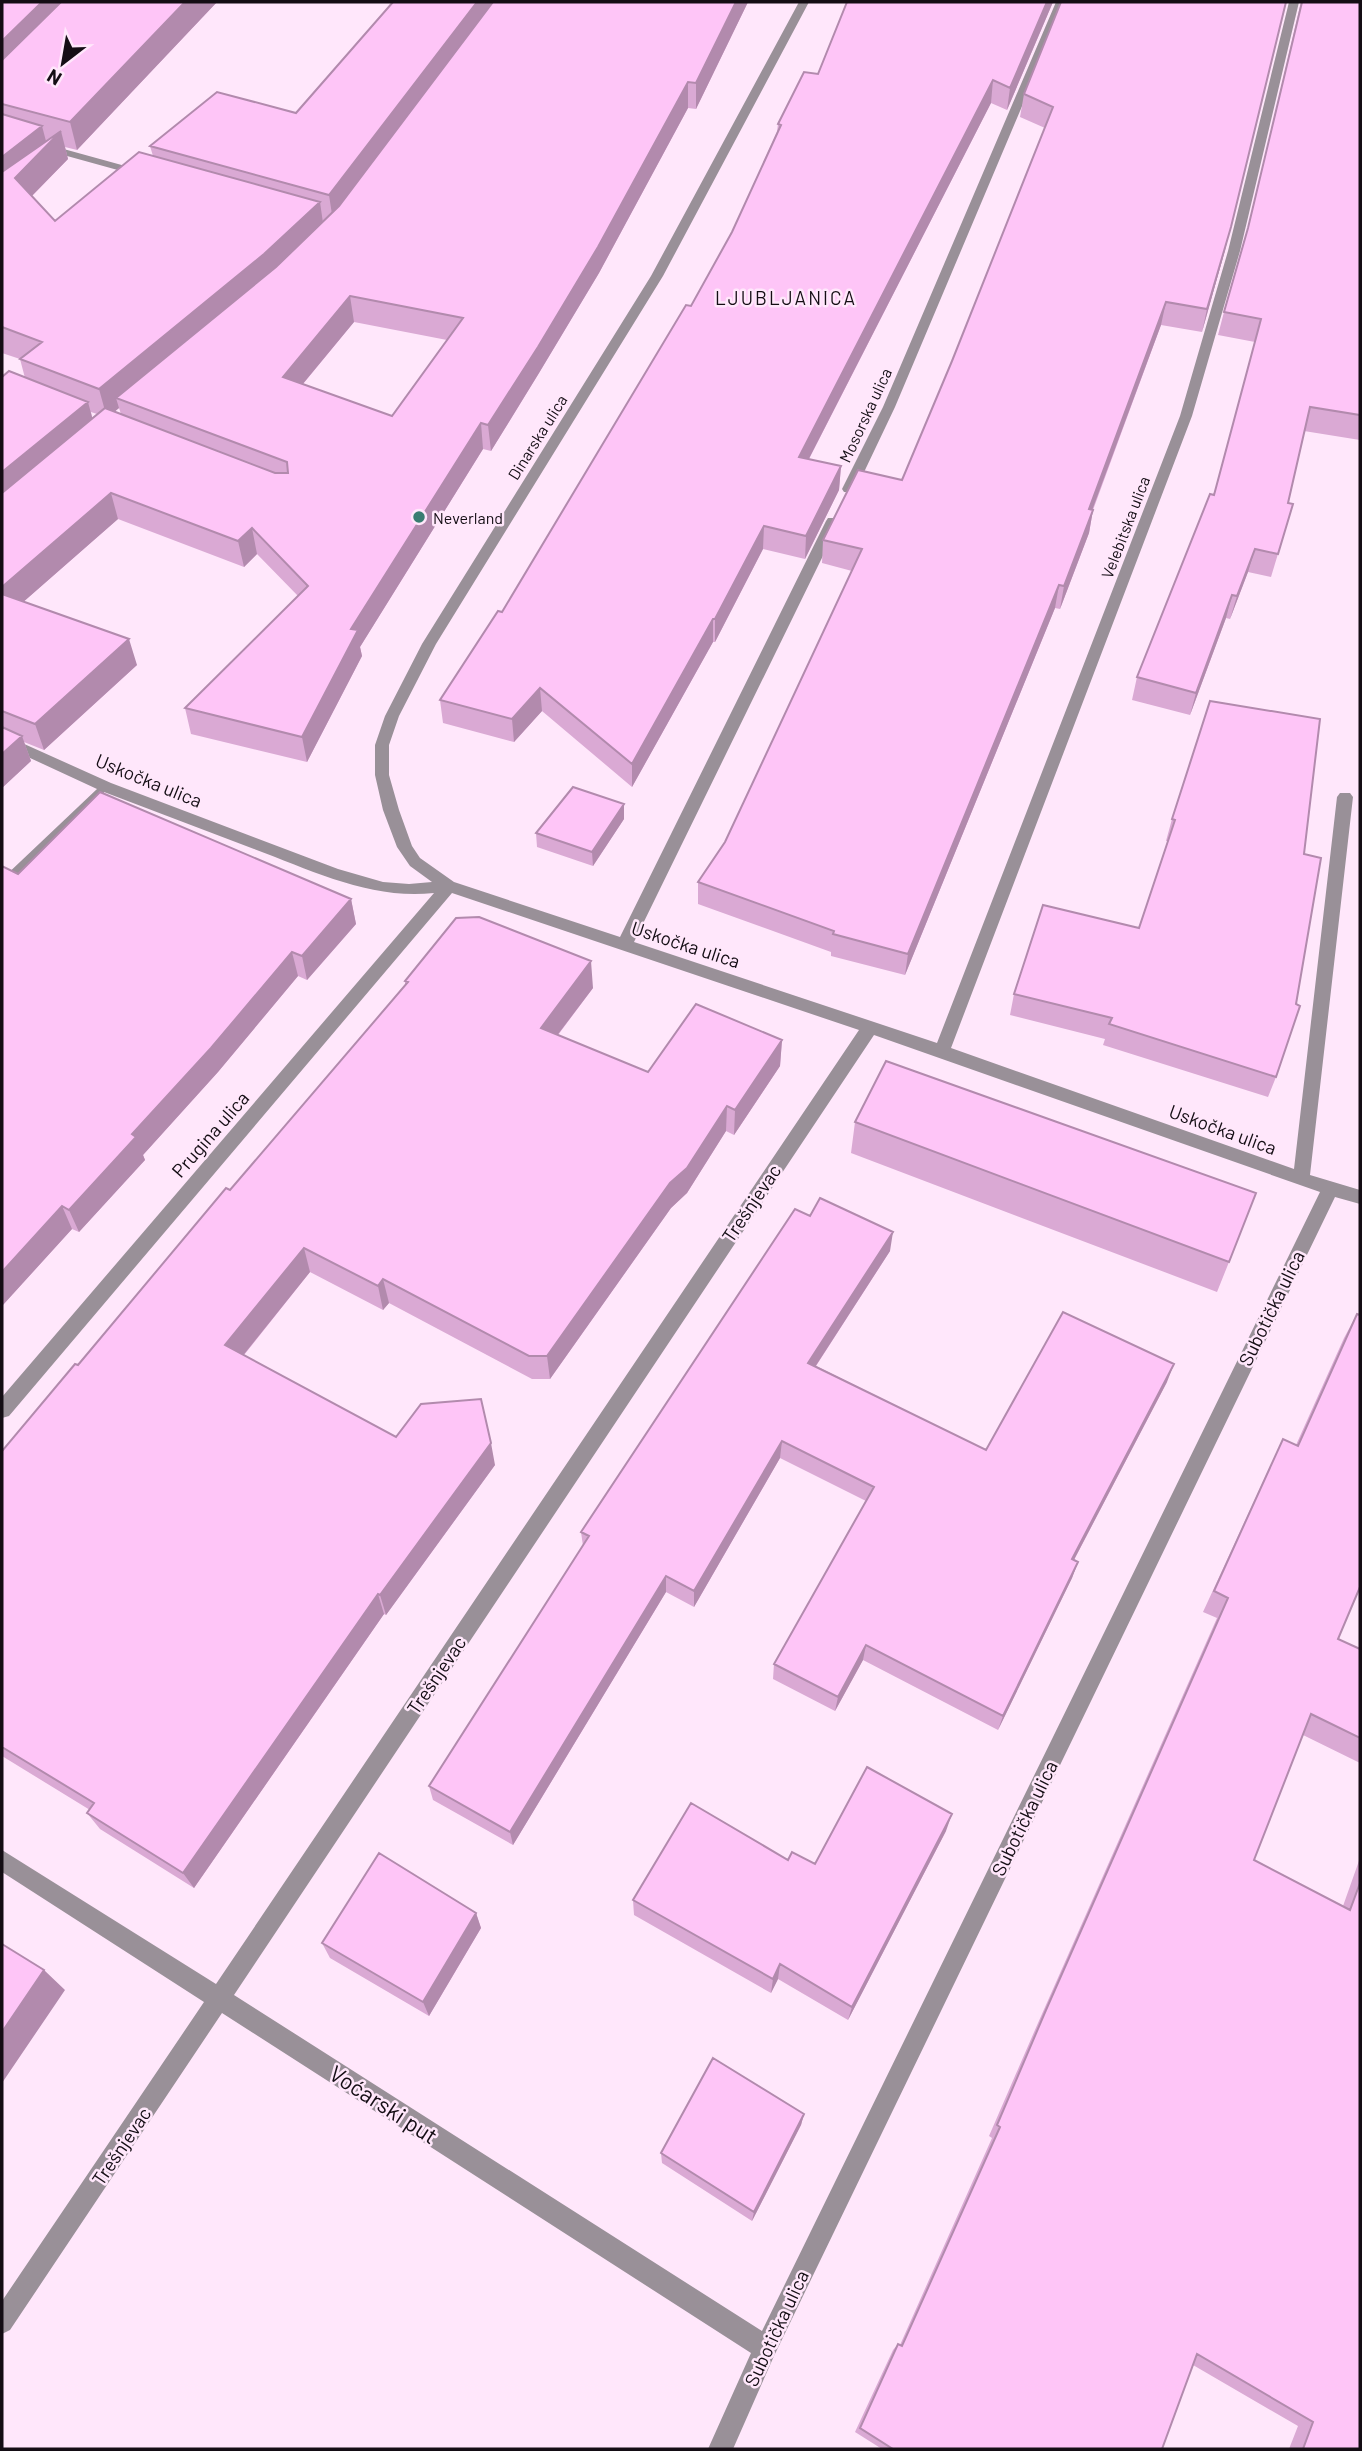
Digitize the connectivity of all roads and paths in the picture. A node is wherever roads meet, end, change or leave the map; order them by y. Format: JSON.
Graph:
{"nodes":[{"id":1,"x":804,"y":2,"type":"edge"},
{"id":2,"x":1061,"y":2,"type":"edge"},
{"id":3,"x":1294,"y":2,"type":"edge"},
{"id":4,"x":2,"y":135,"type":"edge"},
{"id":5,"x":63,"y":152,"type":"junction"},
{"id":6,"x":53,"y":160,"type":"dead end"},
{"id":7,"x":154,"y":177,"type":"edge"},
{"id":8,"x":2,"y":739,"type":"edge"},
{"id":9,"x":106,"y":787,"type":"junction"},
{"id":10,"x":1345,"y":797,"type":"dead end"},
{"id":11,"x":449,"y":886,"type":"junction"},
{"id":12,"x":2,"y":888,"type":"edge"},
{"id":13,"x":624,"y":946,"type":"junction"},
{"id":14,"x":870,"y":1027,"type":"junction"},
{"id":15,"x":942,"y":1051,"type":"junction"},
{"id":16,"x":1301,"y":1179,"type":"junction"},
{"id":17,"x":1331,"y":1188,"type":"junction"},
{"id":18,"x":1360,"y":1196,"type":"edge"},
{"id":19,"x":2,"y":1410,"type":"edge"},
{"id":20,"x":2,"y":1860,"type":"edge"},
{"id":21,"x":220,"y":1999,"type":"junction"},
{"id":22,"x":2,"y":2322,"type":"edge"},
{"id":23,"x":766,"y":2348,"type":"junction"},
{"id":24,"x":725,"y":2447,"type":"edge"}],
"edges":[{"from":1,"to":11,"type":"street","name":"Dinarska ulica"},
{"from":2,"to":13,"type":"street","name":"Mosorska ulica"},
{"from":3,"to":15,"type":"street","name":"Velebitska ulica"},
{"from":4,"to":5,"type":"street"},
{"from":5,"to":6,"type":"street"},
{"from":5,"to":7,"type":"street"},
{"from":8,"to":9,"type":"street","name":"Uskočka ulica"},
{"from":9,"to":11,"type":"street","name":"Uskočka ulica"},
{"from":9,"to":12,"type":"street"},
{"from":10,"to":16,"type":"street"},
{"from":11,"to":13,"type":"street","name":"Uskočka ulica"},
{"from":11,"to":19,"type":"street","name":"Prugina ulica"},
{"from":13,"to":14,"type":"street","name":"Uskočka ulica"},
{"from":14,"to":15,"type":"street","name":"Uskočka ulica"},
{"from":14,"to":21,"type":"street","name":"Trešnjevac"},
{"from":15,"to":16,"type":"street","name":"Uskočka ulica"},
{"from":16,"to":17,"type":"street","name":"Uskočka ulica"},
{"from":17,"to":18,"type":"street","name":"Uskočka ulica"},
{"from":17,"to":23,"type":"street","name":"Subotička ulica"},
{"from":20,"to":21,"type":"street","name":"Voćarski put"},
{"from":21,"to":22,"type":"street","name":"Trešnjevac"},
{"from":21,"to":23,"type":"street","name":"Voćarski put"},
{"from":23,"to":24,"type":"street","name":"Subotička ulica"}]}
